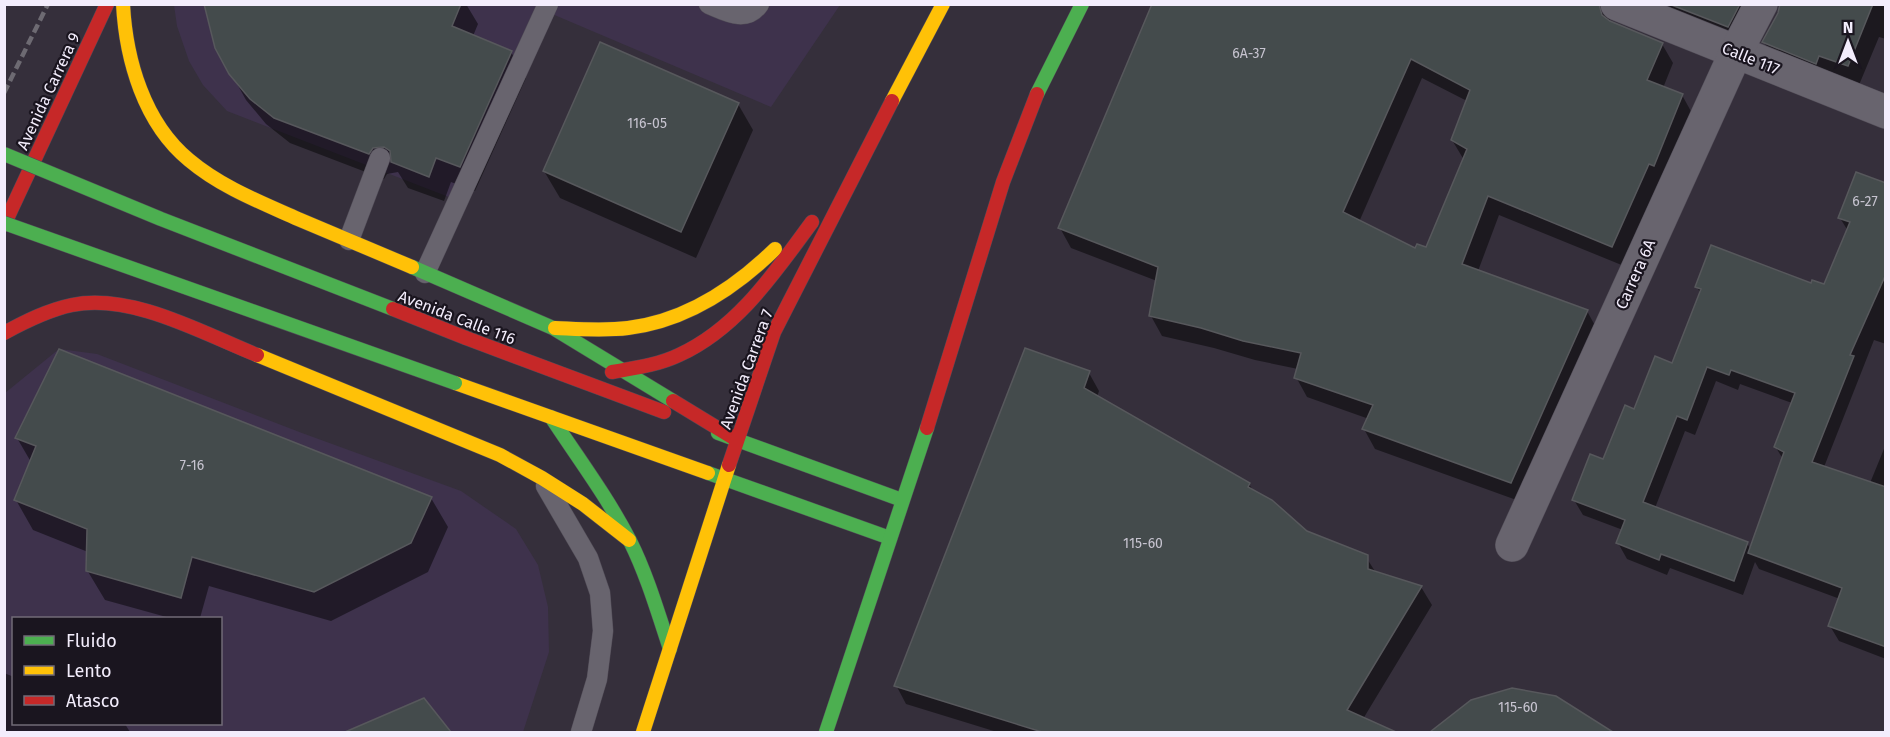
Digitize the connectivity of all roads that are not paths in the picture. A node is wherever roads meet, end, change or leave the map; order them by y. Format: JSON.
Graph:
{"nodes":[{"id":1,"x":107,"y":4,"type":"edge"},
{"id":2,"x":123,"y":4,"type":"edge"},
{"id":3,"x":548,"y":4,"type":"edge"},
{"id":4,"x":709,"y":4,"type":"edge"},
{"id":5,"x":759,"y":4,"type":"edge"},
{"id":6,"x":943,"y":4,"type":"edge"},
{"id":7,"x":1082,"y":4,"type":"edge"},
{"id":8,"x":1617,"y":4,"type":"edge"},
{"id":9,"x":1761,"y":4,"type":"edge"},
{"id":10,"x":1736,"y":52,"type":"junction"},
{"id":11,"x":1886,"y":112,"type":"edge"},
{"id":12,"x":4,"y":154,"type":"edge"},
{"id":13,"x":864,"y":154,"type":"junction"},
{"id":14,"x":380,"y":158,"type":"dead end"},
{"id":15,"x":833,"y":187,"type":"dead end"},
{"id":16,"x":809,"y":212,"type":"dead end"},
{"id":17,"x":4,"y":224,"type":"edge"},
{"id":18,"x":348,"y":240,"type":"junction"},
{"id":19,"x":425,"y":273,"type":"junction"},
{"id":20,"x":554,"y":328,"type":"junction"},
{"id":21,"x":4,"y":333,"type":"edge"},
{"id":22,"x":624,"y":371,"type":"junction"},
{"id":23,"x":561,"y":374,"type":"junction"},
{"id":24,"x":551,"y":417,"type":"junction"},
{"id":25,"x":737,"y":440,"type":"junction"},
{"id":26,"x":542,"y":478,"type":"junction"},
{"id":27,"x":725,"y":478,"type":"junction"},
{"id":28,"x":902,"y":500,"type":"junction"},
{"id":29,"x":890,"y":538,"type":"junction"},
{"id":30,"x":629,"y":540,"type":"junction"},
{"id":31,"x":1512,"y":545,"type":"dead end"},
{"id":32,"x":670,"y":649,"type":"junction"},
{"id":33,"x":581,"y":732,"type":"edge"},
{"id":34,"x":643,"y":732,"type":"edge"},
{"id":35,"x":826,"y":732,"type":"edge"}],
"edges":[{"from":1,"to":17,"type":"main road","name":"Avenida Carrera 9"},
{"from":2,"to":18,"type":"main road"},
{"from":3,"to":19,"type":"lane"},
{"from":4,"to":5,"type":"lane"},
{"from":6,"to":13,"type":"main road","name":"Avenida Carrera 7"},
{"from":7,"to":28,"type":"main road"},
{"from":8,"to":10,"type":"street","name":"Calle 117"},
{"from":9,"to":10,"type":"street","name":"Carrera 6A"},
{"from":10,"to":11,"type":"street","name":"Calle 117"},
{"from":10,"to":31,"type":"street","name":"Carrera 6A"},
{"from":12,"to":23,"type":"main road","name":"Avenida Calle 116","bridge":true},
{"from":13,"to":15,"type":"main road"},
{"from":13,"to":22,"type":"main road"},
{"from":13,"to":25,"type":"main road","name":"Avenida Carrera 7"},
{"from":14,"to":18,"type":"lane"},
{"from":16,"to":20,"type":"main road"},
{"from":17,"to":24,"type":"main road","bridge":true},
{"from":18,"to":19,"type":"main road"},
{"from":19,"to":20,"type":"main road"},
{"from":20,"to":22,"type":"main road"},
{"from":21,"to":26,"type":"main road"},
{"from":22,"to":23,"type":"main road"},
{"from":22,"to":25,"type":"main road"},
{"from":23,"to":25,"type":"main road","name":"Avenida Calle 116"},
{"from":24,"to":27,"type":"main road"},
{"from":24,"to":30,"type":"main road"},
{"from":25,"to":27,"type":"main road","name":"Avenida Carrera 7"},
{"from":25,"to":28,"type":"main road","name":"Avenida Calle 116"},
{"from":26,"to":30,"type":"main road"},
{"from":26,"to":33,"type":"lane"},
{"from":27,"to":29,"type":"main road"},
{"from":27,"to":32,"type":"main road","name":"Avenida Carrera 7"},
{"from":28,"to":29,"type":"main road"},
{"from":29,"to":35,"type":"main road"},
{"from":30,"to":32,"type":"main road"},
{"from":32,"to":34,"type":"main road","name":"Avenida Carrera 7"}]}
